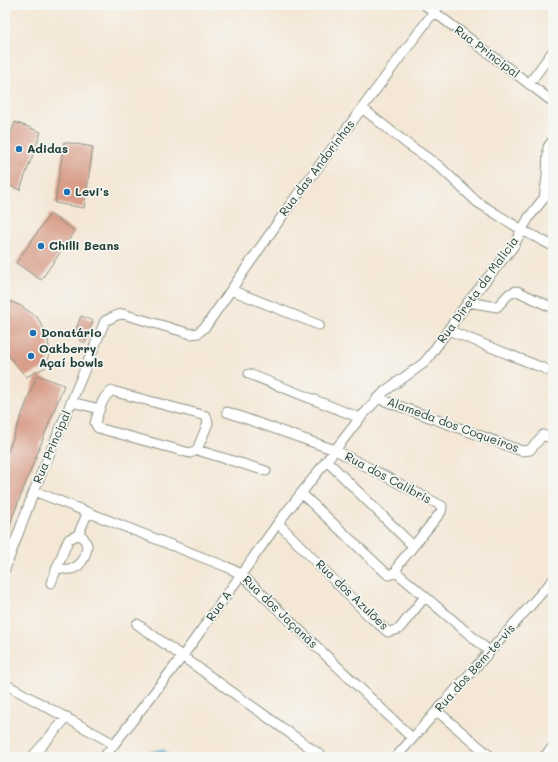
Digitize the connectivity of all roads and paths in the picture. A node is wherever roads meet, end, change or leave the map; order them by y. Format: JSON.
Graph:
{"nodes":[{"id":1,"x":426,"y":5,"type":"edge"},
{"id":2,"x":437,"y":8,"type":"edge"},
{"id":3,"x":553,"y":51,"type":"edge"},
{"id":4,"x":529,"y":84,"type":"junction"},
{"id":5,"x":553,"y":102,"type":"edge"},
{"id":6,"x":362,"y":108,"type":"junction"},
{"id":7,"x":553,"y":140,"type":"edge"},
{"id":8,"x":550,"y":171,"type":"edge"},
{"id":9,"x":522,"y":230,"type":"junction"},
{"id":10,"x":553,"y":246,"type":"edge"},
{"id":11,"x":231,"y":290,"type":"junction"},
{"id":12,"x":468,"y":302,"type":"junction"},
{"id":13,"x":553,"y":308,"type":"edge"},
{"id":14,"x":319,"y":325,"type":"dead end"},
{"id":15,"x":102,"y":326,"type":"joint"},
{"id":16,"x":448,"y":330,"type":"junction"},
{"id":17,"x":553,"y":372,"type":"edge"},
{"id":18,"x":249,"y":374,"type":"dead end"},
{"id":19,"x":377,"y":398,"type":"junction"},
{"id":20,"x":71,"y":402,"type":"junction"},
{"id":21,"x":100,"y":409,"type":"junction"},
{"id":22,"x":227,"y":412,"type":"dead end"},
{"id":23,"x":360,"y":418,"type":"junction"},
{"id":24,"x":549,"y":437,"type":"edge"},
{"id":25,"x":335,"y":450,"type":"junction"},
{"id":26,"x":193,"y":452,"type":"junction"},
{"id":27,"x":327,"y":461,"type":"junction"},
{"id":28,"x":266,"y":470,"type":"dead end"},
{"id":29,"x":34,"y":491,"type":"junction"},
{"id":30,"x":301,"y":493,"type":"junction"},
{"id":31,"x":88,"y":512,"type":"junction"},
{"id":32,"x":278,"y":522,"type":"junction"},
{"id":33,"x":78,"y":535,"type":"junction"},
{"id":34,"x":413,"y":546,"type":"junction"},
{"id":35,"x":57,"y":567,"type":"junction"},
{"id":36,"x":5,"y":569,"type":"edge"},
{"id":37,"x":396,"y":572,"type":"junction"},
{"id":38,"x":241,"y":574,"type":"junction"},
{"id":39,"x":553,"y":580,"type":"edge"},
{"id":40,"x":51,"y":583,"type":"dead end"},
{"id":41,"x":424,"y":598,"type":"junction"},
{"id":42,"x":137,"y":624,"type":"dead end"},
{"id":43,"x":488,"y":651,"type":"junction"},
{"id":44,"x":182,"y":657,"type":"junction"},
{"id":45,"x":5,"y":684,"type":"edge"},
{"id":46,"x":437,"y":711,"type":"junction"},
{"id":47,"x":67,"y":717,"type":"junction"},
{"id":48,"x":412,"y":738,"type":"junction"},
{"id":49,"x":114,"y":744,"type":"junction"},
{"id":50,"x":553,"y":747,"type":"edge"},
{"id":51,"x":32,"y":757,"type":"edge"},
{"id":52,"x":104,"y":757,"type":"edge"},
{"id":53,"x":323,"y":757,"type":"edge"},
{"id":54,"x":396,"y":757,"type":"edge"},
{"id":55,"x":492,"y":757,"type":"edge"},
{"id":56,"x":544,"y":757,"type":"edge"}],
"edges":[{"from":1,"to":2,"type":"street","name":"Rua Principal"},
{"from":2,"to":4,"type":"street","name":"Rua Principal"},
{"from":2,"to":6,"type":"street","name":"Rua das Andorinhas"},
{"from":3,"to":4,"type":"street","name":"Rua Principal"},
{"from":4,"to":5,"type":"street","name":"Rua Principal"},
{"from":6,"to":9,"type":"street"},
{"from":6,"to":11,"type":"street","name":"Rua das Andorinhas"},
{"from":7,"to":8,"type":"street","name":"Rua Direta da Malicia"},
{"from":8,"to":9,"type":"street","name":"Rua Direta da Malicia"},
{"from":9,"to":10,"type":"street"},
{"from":9,"to":12,"type":"street","name":"Rua Direta da Malicia"},
{"from":11,"to":14,"type":"street"},
{"from":11,"to":15,"type":"street","name":"Rua das Andorinhas"},
{"from":12,"to":13,"type":"street"},
{"from":12,"to":16,"type":"street","name":"Rua Direta da Malicia"},
{"from":15,"to":20,"type":"street","name":"Rua Principal"},
{"from":16,"to":17,"type":"street"},
{"from":16,"to":19,"type":"street","name":"Rua Direta da Malicia"},
{"from":18,"to":23,"type":"street"},
{"from":19,"to":23,"type":"street","name":"Rua A"},
{"from":19,"to":24,"type":"street","name":"Alameda dos Coqueiros"},
{"from":20,"to":21,"type":"street"},
{"from":20,"to":29,"type":"street","name":"Rua Principal"},
{"from":21,"to":26,"type":"street"},
{"from":21,"to":26,"type":"street"},
{"from":22,"to":25,"type":"street","name":"Rua dos Calibris"},
{"from":23,"to":25,"type":"street","name":"Rua A"},
{"from":25,"to":27,"type":"street","name":"Rua A"},
{"from":25,"to":34,"type":"street","name":"Rua dos Calibris"},
{"from":26,"to":28,"type":"street"},
{"from":27,"to":30,"type":"street","name":"Rua A"},
{"from":27,"to":34,"type":"street"},
{"from":29,"to":31,"type":"street","name":"Rua dos Jaçanãs"},
{"from":29,"to":36,"type":"street","name":"Rua Principal"},
{"from":30,"to":32,"type":"street","name":"Rua A"},
{"from":30,"to":37,"type":"street"},
{"from":31,"to":33,"type":"street"},
{"from":31,"to":38,"type":"street","name":"Rua dos Jaçanãs"},
{"from":32,"to":38,"type":"street","name":"Rua A"},
{"from":32,"to":41,"type":"street","name":"Rua dos Azulões"},
{"from":33,"to":35,"type":"street"},
{"from":33,"to":35,"type":"street"},
{"from":34,"to":37,"type":"street"},
{"from":35,"to":40,"type":"street"},
{"from":37,"to":41,"type":"street"},
{"from":38,"to":44,"type":"street","name":"Rua A"},
{"from":38,"to":48,"type":"street","name":"Rua dos Jaçanãs"},
{"from":39,"to":43,"type":"street","name":"Rua dos Bem-te-vis"},
{"from":41,"to":43,"type":"street"},
{"from":42,"to":44,"type":"street"},
{"from":43,"to":46,"type":"street","name":"Rua dos Bem-te-vis"},
{"from":44,"to":49,"type":"street","name":"Rua A"},
{"from":44,"to":53,"type":"street"},
{"from":45,"to":47,"type":"street"},
{"from":46,"to":48,"type":"street","name":"Rua dos Bem-te-vis"},
{"from":46,"to":55,"type":"street"},
{"from":47,"to":49,"type":"street"},
{"from":47,"to":51,"type":"street"},
{"from":48,"to":54,"type":"street","name":"Rua dos Bem-te-vis"},
{"from":49,"to":52,"type":"street","name":"Rua A"},
{"from":50,"to":56,"type":"street"}]}
